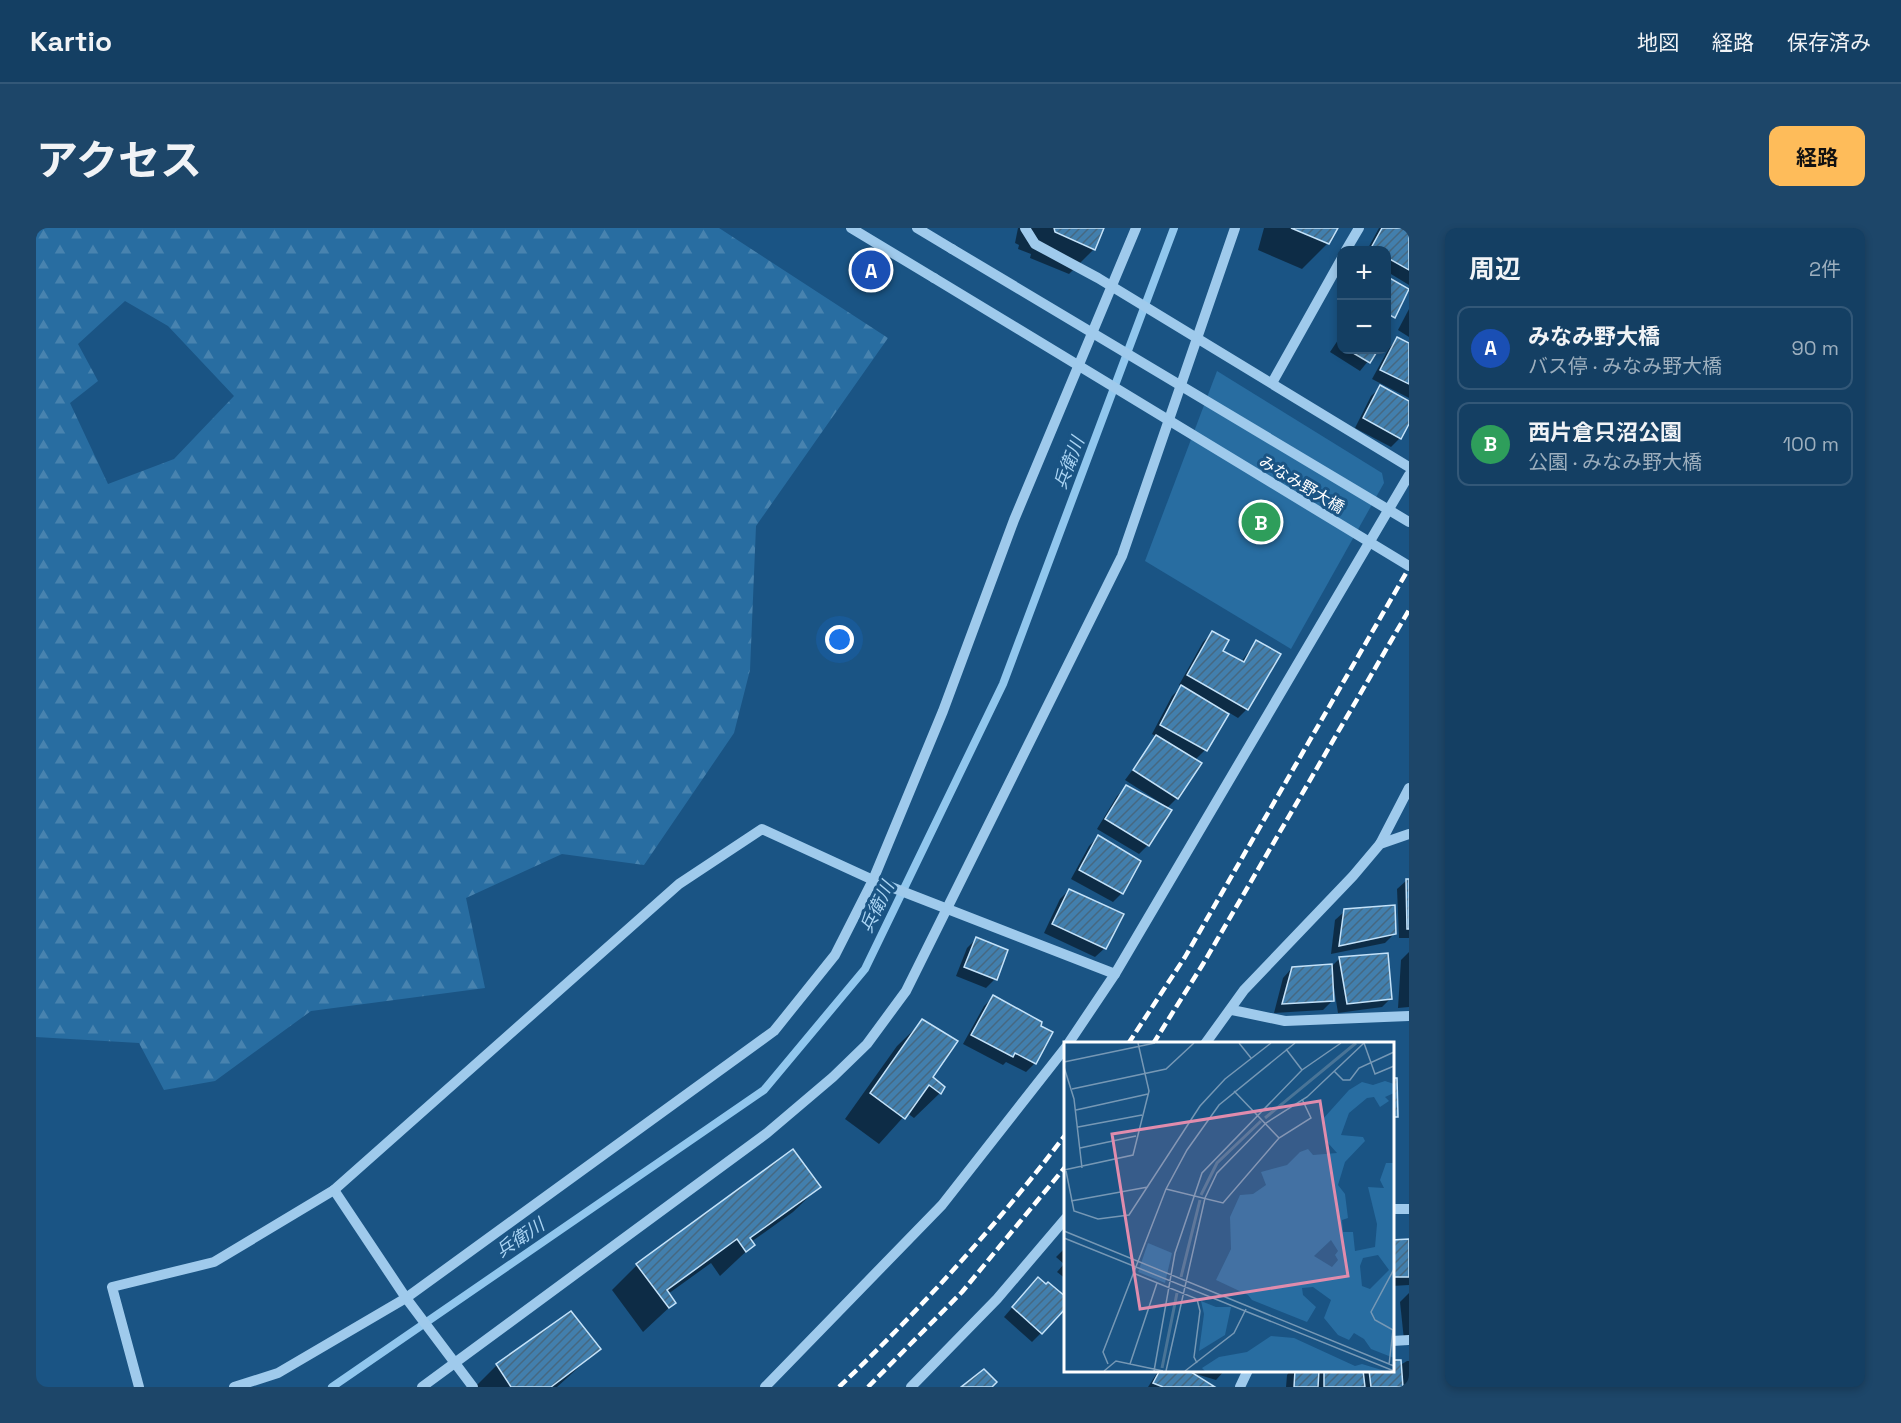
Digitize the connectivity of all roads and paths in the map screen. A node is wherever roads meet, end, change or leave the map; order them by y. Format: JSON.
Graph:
{"nodes":[{"id":1,"x":851,"y":228,"type":"edge"},
{"id":2,"x":917,"y":228,"type":"edge"},
{"id":3,"x":1025,"y":228,"type":"edge"},
{"id":4,"x":1136,"y":228,"type":"edge"},
{"id":5,"x":1234,"y":228,"type":"edge"},
{"id":6,"x":1359,"y":228,"type":"edge"},
{"id":7,"x":1348,"y":246,"type":"edge"},
{"id":8,"x":1337,"y":265,"type":"edge"},
{"id":9,"x":1112,"y":287,"type":"junction"},
{"id":10,"x":1197,"y":339,"type":"junction"},
{"id":11,"x":1272,"y":383,"type":"junction"},
{"id":12,"x":1409,"y":467,"type":"edge"},
{"id":13,"x":1409,"y":475,"type":"edge"},
{"id":14,"x":1409,"y":522,"type":"edge"},
{"id":15,"x":1409,"y":566,"type":"edge"},
{"id":16,"x":1409,"y":788,"type":"edge"},
{"id":17,"x":1409,"y":834,"type":"edge"},
{"id":18,"x":1380,"y":844,"type":"junction"},
{"id":19,"x":873,"y":880,"type":"junction"},
{"id":20,"x":948,"y":908,"type":"junction"},
{"id":21,"x":1115,"y":974,"type":"junction"},
{"id":22,"x":1232,"y":1010,"type":"junction"},
{"id":23,"x":1409,"y":1016,"type":"edge"},
{"id":24,"x":1069,"y":1042,"type":"edge"},
{"id":25,"x":1207,"y":1042,"type":"edge"},
{"id":26,"x":1064,"y":1048,"type":"edge"},
{"id":27,"x":334,"y":1190,"type":"junction"},
{"id":28,"x":1064,"y":1219,"type":"edge"},
{"id":29,"x":409,"y":1303,"type":"junction"},
{"id":30,"x":1409,"y":1340,"type":"edge"},
{"id":31,"x":1394,"y":1341,"type":"edge"},
{"id":32,"x":455,"y":1363,"type":"junction"},
{"id":33,"x":1248,"y":1372,"type":"edge"},
{"id":34,"x":139,"y":1387,"type":"edge"},
{"id":35,"x":234,"y":1387,"type":"edge"},
{"id":36,"x":422,"y":1387,"type":"edge"},
{"id":37,"x":473,"y":1387,"type":"edge"},
{"id":38,"x":765,"y":1387,"type":"edge"},
{"id":39,"x":911,"y":1387,"type":"edge"},
{"id":40,"x":1240,"y":1387,"type":"edge"}],
"edges":[{"from":1,"to":15,"type":"street","name":"みなみ野大橋","bridge":true},
{"from":2,"to":14,"type":"street","name":"みなみ野大橋","bridge":true},
{"from":3,"to":9,"type":"street"},
{"from":4,"to":9,"type":"street"},
{"from":5,"to":10,"type":"street"},
{"from":6,"to":7,"type":"street"},
{"from":8,"to":11,"type":"street"},
{"from":9,"to":10,"type":"street"},
{"from":9,"to":19,"type":"street"},
{"from":10,"to":11,"type":"street"},
{"from":10,"to":20,"type":"street"},
{"from":11,"to":12,"type":"street"},
{"from":13,"to":21,"type":"street"},
{"from":16,"to":18,"type":"street"},
{"from":17,"to":18,"type":"street"},
{"from":18,"to":22,"type":"street"},
{"from":19,"to":20,"type":"street"},
{"from":19,"to":27,"type":"street"},
{"from":19,"to":29,"type":"street"},
{"from":20,"to":21,"type":"street"},
{"from":20,"to":32,"type":"street"},
{"from":21,"to":24,"type":"street"},
{"from":22,"to":23,"type":"street"},
{"from":22,"to":25,"type":"street"},
{"from":26,"to":38,"type":"street"},
{"from":27,"to":29,"type":"street"},
{"from":27,"to":34,"type":"street"},
{"from":28,"to":39,"type":"street"},
{"from":29,"to":32,"type":"street"},
{"from":29,"to":35,"type":"street"},
{"from":30,"to":31,"type":"street"},
{"from":32,"to":36,"type":"street"},
{"from":32,"to":37,"type":"street"},
{"from":33,"to":40,"type":"street"}]}
